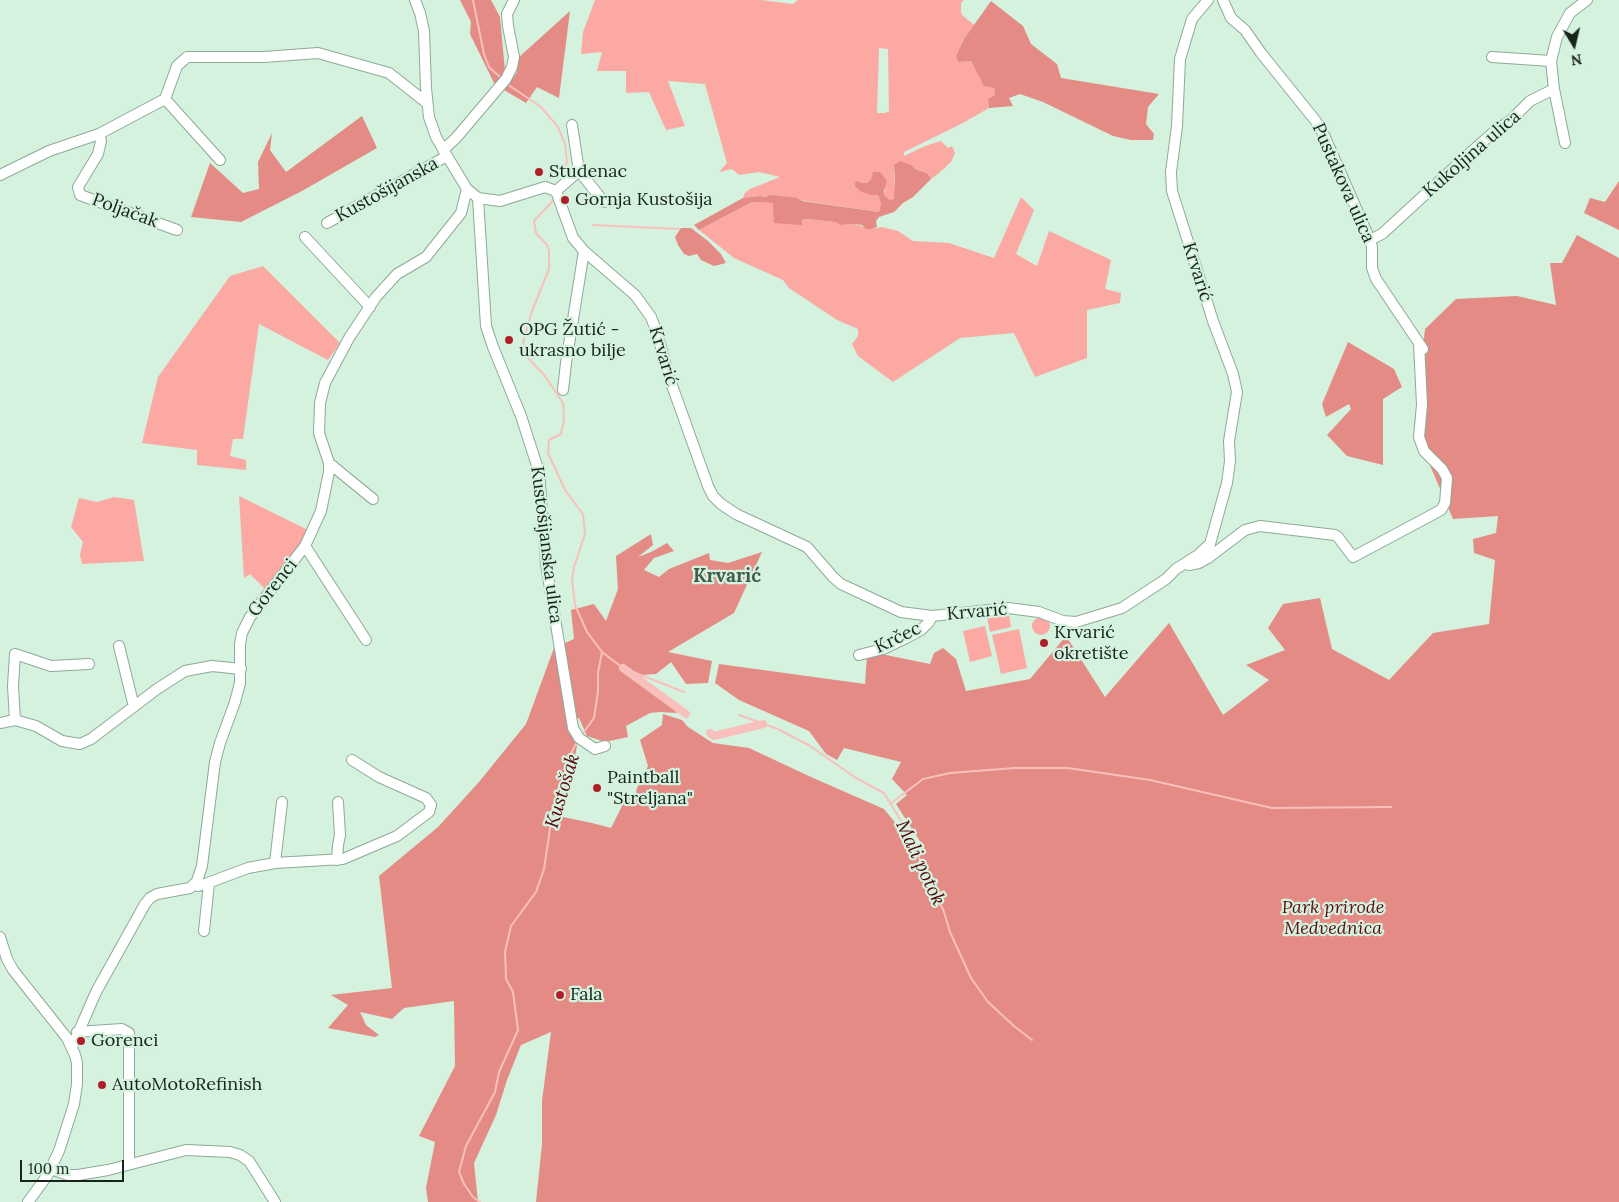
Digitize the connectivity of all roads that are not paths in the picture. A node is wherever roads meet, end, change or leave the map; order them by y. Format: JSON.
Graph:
{"nodes":[{"id":1,"x":415,"y":0,"type":"edge"},
{"id":2,"x":514,"y":0,"type":"edge"},
{"id":3,"x":1208,"y":0,"type":"edge"},
{"id":4,"x":1223,"y":0,"type":"edge"},
{"id":5,"x":1587,"y":0,"type":"edge"},
{"id":6,"x":1492,"y":57,"type":"dead end"},
{"id":7,"x":1551,"y":61,"type":"junction"},
{"id":8,"x":1554,"y":89,"type":"junction"},
{"id":9,"x":165,"y":99,"type":"junction"},
{"id":10,"x":427,"y":103,"type":"junction"},
{"id":11,"x":572,"y":124,"type":"dead end"},
{"id":12,"x":99,"y":134,"type":"junction"},
{"id":13,"x":1565,"y":143,"type":"dead end"},
{"id":14,"x":445,"y":153,"type":"junction"},
{"id":15,"x":220,"y":160,"type":"dead end"},
{"id":16,"x":579,"y":171,"type":"junction"},
{"id":17,"x":0,"y":175,"type":"edge"},
{"id":18,"x":467,"y":189,"type":"junction"},
{"id":19,"x":556,"y":191,"type":"junction"},
{"id":20,"x":478,"y":198,"type":"junction"},
{"id":21,"x":604,"y":202,"type":"dead end"},
{"id":22,"x":327,"y":224,"type":"dead end"},
{"id":23,"x":177,"y":230,"type":"dead end"},
{"id":24,"x":305,"y":237,"type":"dead end"},
{"id":25,"x":1370,"y":240,"type":"junction"},
{"id":26,"x":584,"y":251,"type":"junction"},
{"id":27,"x":370,"y":307,"type":"junction"},
{"id":28,"x":564,"y":390,"type":"dead end"},
{"id":29,"x":329,"y":463,"type":"junction"},
{"id":30,"x":373,"y":499,"type":"dead end"},
{"id":31,"x":305,"y":546,"type":"junction"},
{"id":32,"x":1186,"y":564,"type":"junction"},
{"id":33,"x":932,"y":616,"type":"junction"},
{"id":34,"x":366,"y":640,"type":"dead end"},
{"id":35,"x":119,"y":646,"type":"dead end"},
{"id":36,"x":858,"y":655,"type":"dead end"},
{"id":37,"x":89,"y":664,"type":"dead end"},
{"id":38,"x":241,"y":669,"type":"junction"},
{"id":39,"x":134,"y":707,"type":"junction"},
{"id":40,"x":15,"y":720,"type":"junction"},
{"id":41,"x":0,"y":724,"type":"edge"},
{"id":42,"x":605,"y":746,"type":"dead end"},
{"id":43,"x":352,"y":760,"type":"dead end"},
{"id":44,"x":282,"y":802,"type":"dead end"},
{"id":45,"x":338,"y":802,"type":"dead end"},
{"id":46,"x":337,"y":860,"type":"junction"},
{"id":47,"x":275,"y":863,"type":"junction"},
{"id":48,"x":209,"y":883,"type":"junction"},
{"id":49,"x":194,"y":885,"type":"junction"},
{"id":50,"x":204,"y":931,"type":"dead end"},
{"id":51,"x":0,"y":937,"type":"edge"},
{"id":52,"x":77,"y":1032,"type":"junction"},
{"id":53,"x":72,"y":1047,"type":"junction"},
{"id":54,"x":129,"y":1164,"type":"junction"},
{"id":55,"x":51,"y":1169,"type":"junction"},
{"id":56,"x":33,"y":1201,"type":"edge"},
{"id":57,"x":275,"y":1202,"type":"edge"}],
"edges":[{"from":1,"to":10,"type":"street"},
{"from":2,"to":14,"type":"street","name":"Kustošijanska"},
{"from":3,"to":32,"type":"street","name":"Krvarić"},
{"from":4,"to":25,"type":"street","name":"Pustakova ulica"},
{"from":5,"to":7,"type":"street"},
{"from":6,"to":7,"type":"street"},
{"from":7,"to":8,"type":"street"},
{"from":8,"to":13,"type":"street"},
{"from":8,"to":25,"type":"street","name":"Kukoljina ulica"},
{"from":9,"to":10,"type":"street"},
{"from":9,"to":12,"type":"street"},
{"from":9,"to":15,"type":"street"},
{"from":10,"to":14,"type":"street"},
{"from":11,"to":16,"type":"street"},
{"from":12,"to":17,"type":"street"},
{"from":12,"to":23,"type":"street","name":"Poljačak"},
{"from":14,"to":18,"type":"street"},
{"from":14,"to":22,"type":"street","name":"Kustošijanska"},
{"from":16,"to":19,"type":"street"},
{"from":16,"to":21,"type":"street"},
{"from":18,"to":20,"type":"street"},
{"from":18,"to":27,"type":"street","name":"Gorenci"},
{"from":19,"to":20,"type":"street"},
{"from":19,"to":26,"type":"street","name":"Krvarić"},
{"from":20,"to":42,"type":"street","name":"Kustošijanska ulica"},
{"from":24,"to":27,"type":"street"},
{"from":25,"to":32,"type":"street","name":"Pustakova ulica"},
{"from":26,"to":28,"type":"street"},
{"from":26,"to":33,"type":"street","name":"Krvarić"},
{"from":27,"to":29,"type":"street","name":"Gorenci"},
{"from":29,"to":30,"type":"street"},
{"from":29,"to":31,"type":"street","name":"Gorenci"},
{"from":31,"to":34,"type":"street"},
{"from":31,"to":38,"type":"street","name":"Gorenci"},
{"from":32,"to":33,"type":"street","name":"Krvarić"},
{"from":33,"to":36,"type":"street","name":"Krčec"},
{"from":35,"to":39,"type":"street"},
{"from":37,"to":40,"type":"street"},
{"from":38,"to":39,"type":"street"},
{"from":38,"to":49,"type":"street","name":"Gorenci"},
{"from":39,"to":40,"type":"street"},
{"from":40,"to":41,"type":"street"},
{"from":43,"to":46,"type":"street"},
{"from":44,"to":47,"type":"street"},
{"from":45,"to":46,"type":"street"},
{"from":46,"to":47,"type":"street"},
{"from":47,"to":48,"type":"street"},
{"from":48,"to":49,"type":"street"},
{"from":48,"to":50,"type":"street"},
{"from":49,"to":52,"type":"street"},
{"from":51,"to":53,"type":"street"},
{"from":52,"to":53,"type":"street"},
{"from":52,"to":54,"type":"street"},
{"from":53,"to":55,"type":"street"},
{"from":54,"to":55,"type":"street"},
{"from":54,"to":57,"type":"street"},
{"from":55,"to":56,"type":"street"}]}
